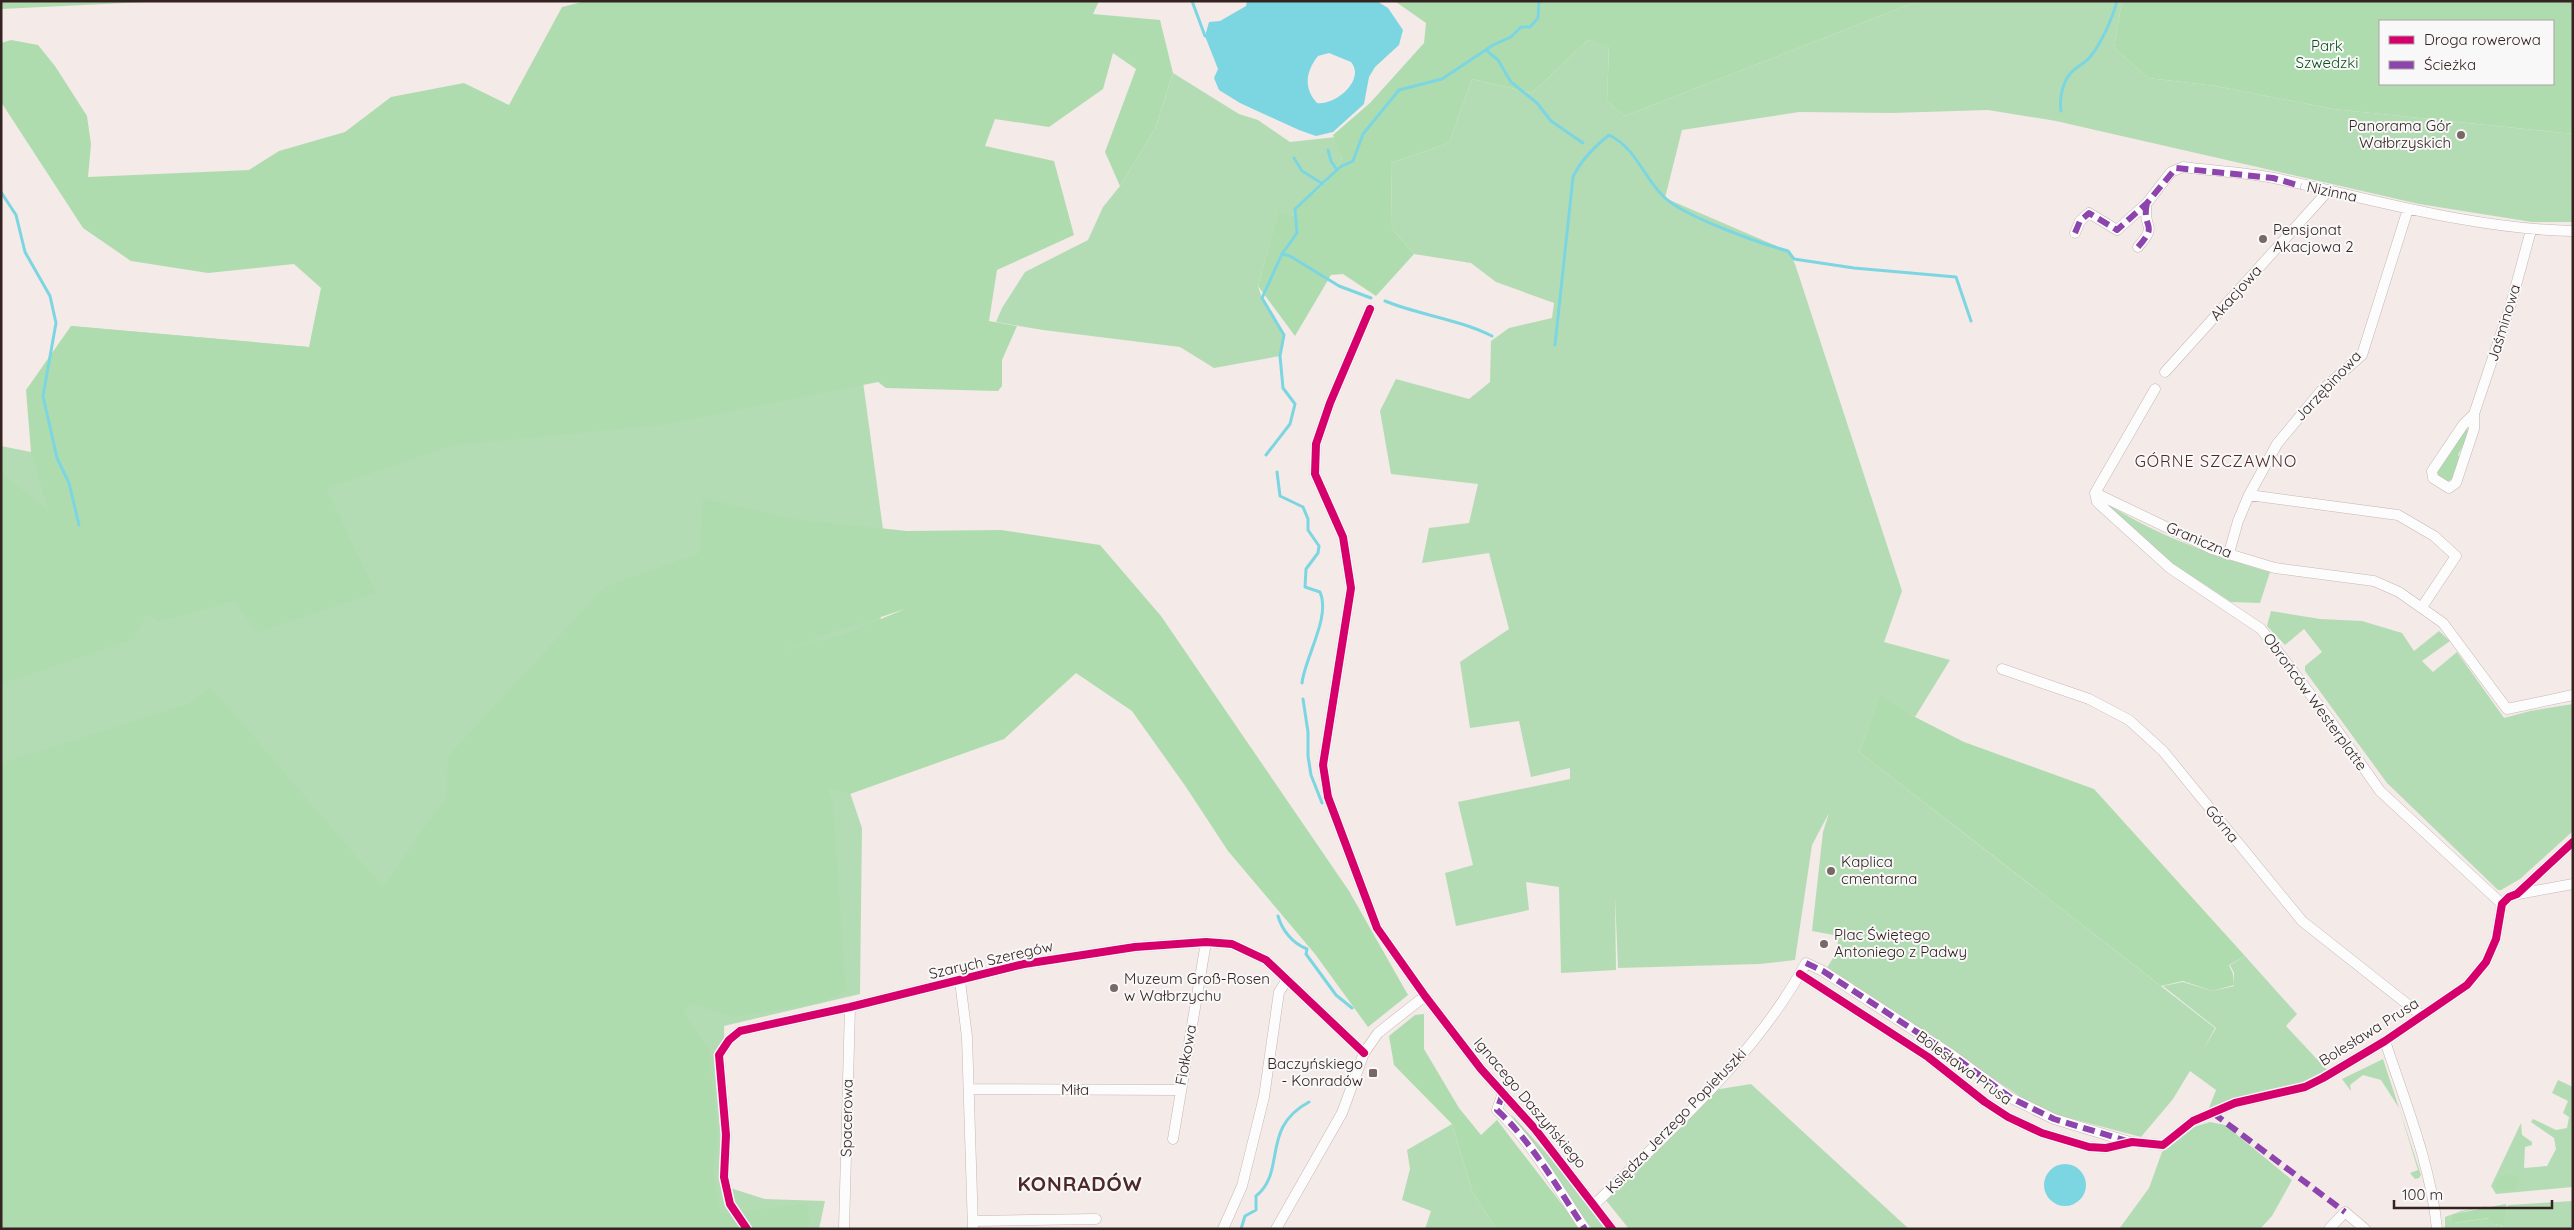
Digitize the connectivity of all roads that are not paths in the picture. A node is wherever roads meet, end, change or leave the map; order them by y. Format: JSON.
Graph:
{"nodes":[{"id":1,"x":2328,"y":191,"type":"junction"},
{"id":2,"x":2147,"y":203,"type":"junction"},
{"id":3,"x":2408,"y":209,"type":"junction"},
{"id":4,"x":2531,"y":230,"type":"junction"},
{"id":5,"x":2573,"y":231,"type":"edge"},
{"id":6,"x":2075,"y":233,"type":"dead end"},
{"id":7,"x":2138,"y":247,"type":"dead end"},
{"id":8,"x":1370,"y":309,"type":"dead end"},
{"id":9,"x":2165,"y":372,"type":"dead end"},
{"id":10,"x":2155,"y":389,"type":"dead end"},
{"id":11,"x":2474,"y":414,"type":"junction"},
{"id":12,"x":2094,"y":493,"type":"junction"},
{"id":13,"x":2249,"y":495,"type":"junction"},
{"id":14,"x":2229,"y":554,"type":"junction"},
{"id":15,"x":2422,"y":606,"type":"junction"},
{"id":16,"x":2002,"y":669,"type":"dead end"},
{"id":17,"x":2573,"y":695,"type":"edge"},
{"id":18,"x":2573,"y":842,"type":"edge"},
{"id":19,"x":2573,"y":884,"type":"edge"},
{"id":20,"x":2517,"y":894,"type":"junction"},
{"id":21,"x":2502,"y":904,"type":"junction"},
{"id":22,"x":1206,"y":942,"type":"junction"},
{"id":23,"x":1800,"y":974,"type":"junction"},
{"id":24,"x":1287,"y":980,"type":"junction"},
{"id":25,"x":960,"y":981,"type":"junction"},
{"id":26,"x":1425,"y":996,"type":"junction"},
{"id":27,"x":850,"y":1007,"type":"junction"},
{"id":28,"x":2421,"y":1015,"type":"junction"},
{"id":29,"x":2385,"y":1041,"type":"junction"},
{"id":30,"x":1364,"y":1053,"type":"junction"},
{"id":31,"x":970,"y":1089,"type":"junction"},
{"id":32,"x":1180,"y":1090,"type":"junction"},
{"id":33,"x":1503,"y":1094,"type":"junction"},
{"id":34,"x":1173,"y":1139,"type":"dead end"},
{"id":35,"x":2132,"y":1142,"type":"junction"},
{"id":36,"x":1595,"y":1204,"type":"junction"},
{"id":37,"x":1096,"y":1219,"type":"dead end"},
{"id":38,"x":973,"y":1225,"type":"edge"},
{"id":39,"x":747,"y":1229,"type":"edge"},
{"id":40,"x":844,"y":1229,"type":"edge"},
{"id":41,"x":1223,"y":1229,"type":"edge"},
{"id":42,"x":1276,"y":1229,"type":"edge"},
{"id":43,"x":1585,"y":1229,"type":"edge"},
{"id":44,"x":1612,"y":1229,"type":"edge"},
{"id":45,"x":2329,"y":1229,"type":"edge"},
{"id":46,"x":2365,"y":1229,"type":"edge"},
{"id":47,"x":2437,"y":1229,"type":"edge"}],
"edges":[{"from":1,"to":2,"type":"street","name":"Nizinna"},
{"from":1,"to":3,"type":"street","name":"Nizinna"},
{"from":1,"to":9,"type":"street","name":"Akacjowa"},
{"from":2,"to":6,"type":"street","name":"Nizinna"},
{"from":2,"to":7,"type":"street"},
{"from":3,"to":4,"type":"street","name":"Nizinna"},
{"from":3,"to":13,"type":"street","name":"Jarzębinowa"},
{"from":4,"to":5,"type":"street","name":"Nizinna"},
{"from":4,"to":11,"type":"street","name":"Jaśminowa"},
{"from":8,"to":26,"type":"street","name":"Ignacego Daszyńskiego"},
{"from":10,"to":12,"type":"street"},
{"from":11,"to":11,"type":"street","name":"Jaśminowa"},
{"from":12,"to":14,"type":"street","name":"Graniczna"},
{"from":12,"to":21,"type":"street","name":"Obrońców Westerplatte"},
{"from":13,"to":14,"type":"street","name":"Jarzębinowa"},
{"from":13,"to":15,"type":"street"},
{"from":14,"to":15,"type":"street","name":"Graniczna"},
{"from":15,"to":17,"type":"street","name":"Graniczna"},
{"from":16,"to":28,"type":"street","name":"Górna"},
{"from":18,"to":20,"type":"street"},
{"from":19,"to":20,"type":"street"},
{"from":20,"to":21,"type":"street"},
{"from":21,"to":28,"type":"street","name":"Bolesława Prusa"},
{"from":22,"to":24,"type":"street","name":"Szarych Szeregów"},
{"from":22,"to":25,"type":"street","name":"Szarych Szeregów"},
{"from":22,"to":32,"type":"street","name":"Fiołkowa"},
{"from":23,"to":35,"type":"street","name":"Bolesława Prusa"},
{"from":23,"to":35,"type":"street","name":"Księdza Jerzego Popiełuszki"},
{"from":23,"to":36,"type":"street","name":"Księdza Jerzego Popiełuszki"},
{"from":24,"to":30,"type":"street","name":"Szarych Szeregów"},
{"from":24,"to":41,"type":"street"},
{"from":25,"to":27,"type":"street","name":"Szarych Szeregów"},
{"from":25,"to":31,"type":"street"},
{"from":26,"to":30,"type":"street"},
{"from":26,"to":33,"type":"street","name":"Ignacego Daszyńskiego"},
{"from":27,"to":39,"type":"street","name":"Szarych Szeregów"},
{"from":27,"to":40,"type":"street","name":"Spacerowa"},
{"from":28,"to":29,"type":"street","name":"Bolesława Prusa"},
{"from":29,"to":35,"type":"street","name":"Bolesława Prusa"},
{"from":29,"to":47,"type":"street","name":"Bolesława Prusa"},
{"from":30,"to":42,"type":"street"},
{"from":31,"to":32,"type":"street","name":"Miła"},
{"from":31,"to":38,"type":"street"},
{"from":32,"to":34,"type":"street","name":"Fiołkowa"},
{"from":33,"to":36,"type":"street","name":"Ignacego Daszyńskiego"},
{"from":33,"to":43,"type":"street"},
{"from":36,"to":44,"type":"street","name":"Ignacego Daszyńskiego"},
{"from":37,"to":38,"type":"street"},
{"from":45,"to":46,"type":"street"}]}
